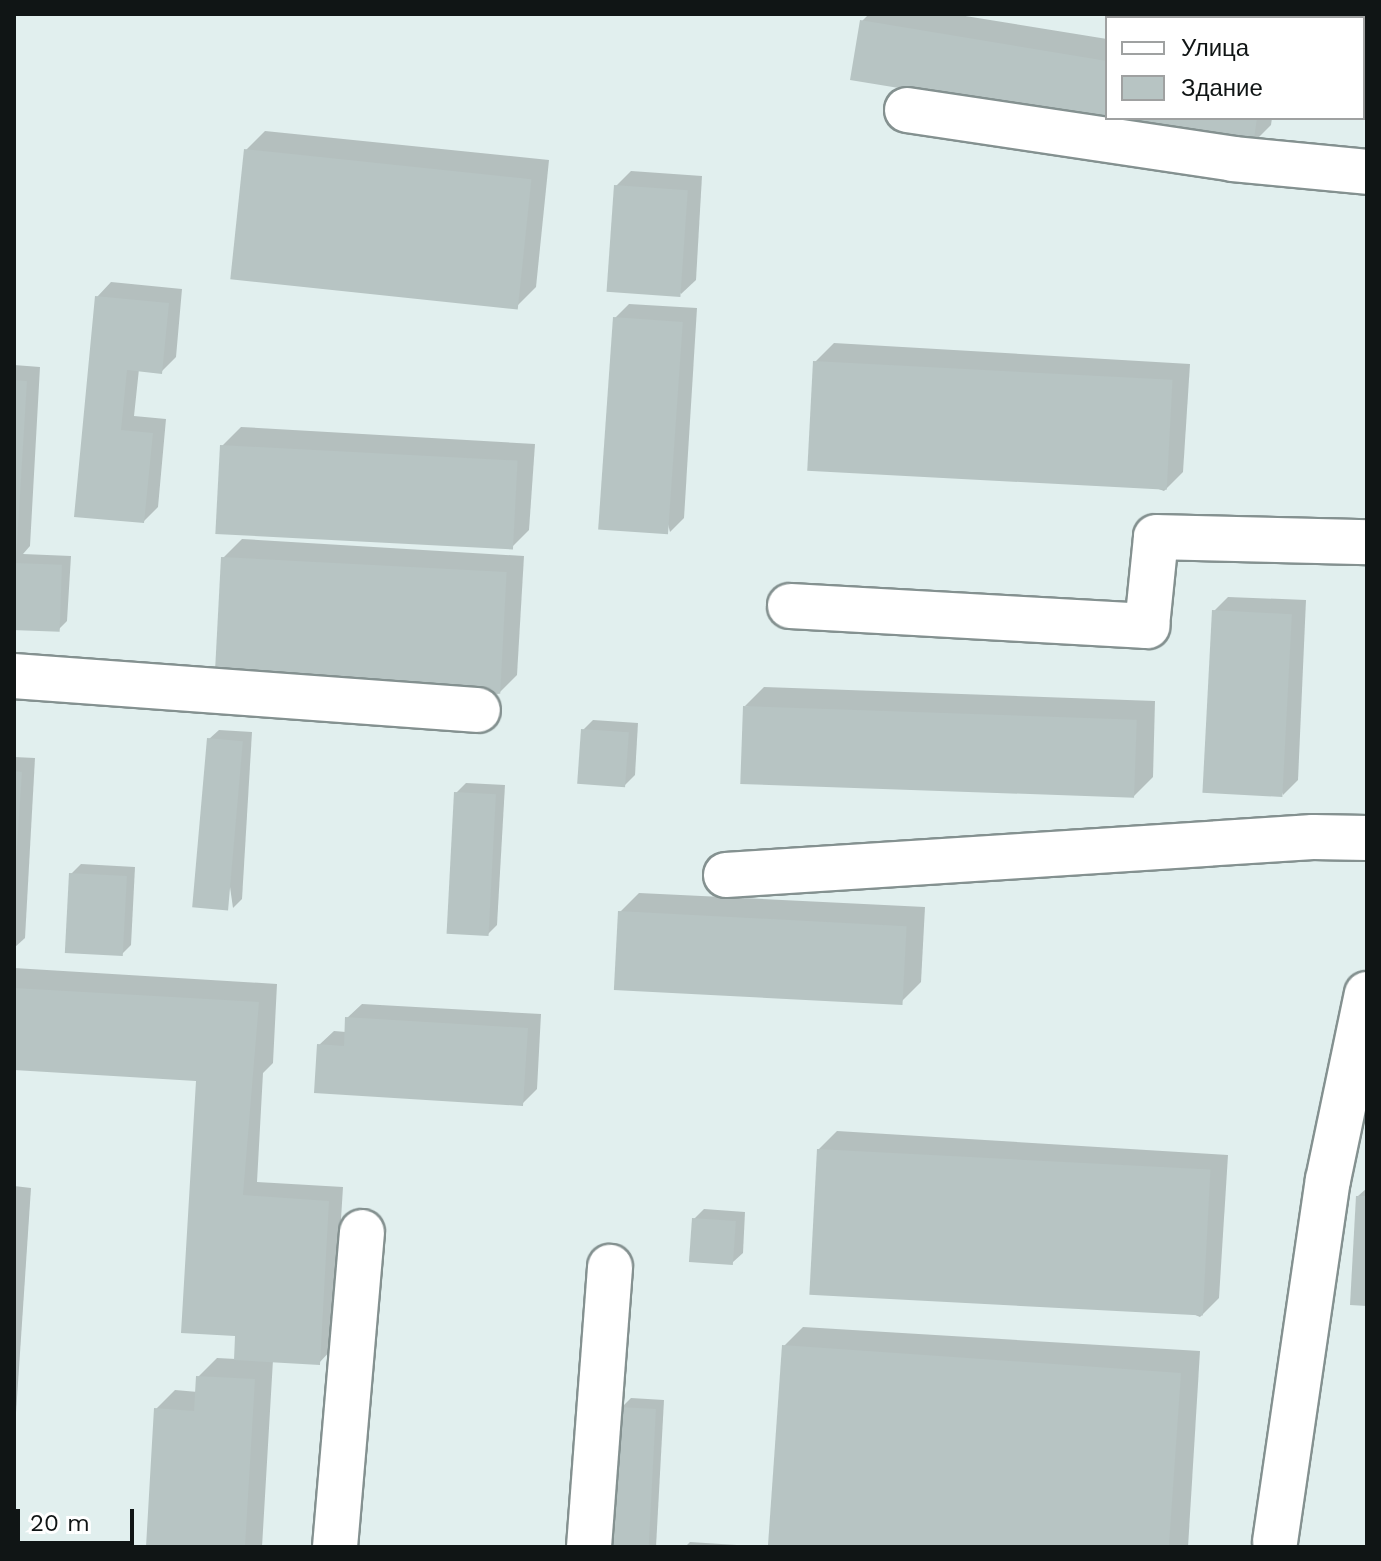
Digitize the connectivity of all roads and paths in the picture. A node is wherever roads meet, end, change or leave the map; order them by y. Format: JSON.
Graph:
{"nodes":[{"id":1,"x":907,"y":110,"type":"dead end"},
{"id":2,"x":1367,"y":172,"type":"edge"},
{"id":3,"x":1367,"y":542,"type":"edge"},
{"id":4,"x":790,"y":606,"type":"dead end"},
{"id":5,"x":14,"y":676,"type":"edge"},
{"id":6,"x":478,"y":710,"type":"dead end"},
{"id":7,"x":1367,"y":838,"type":"edge"},
{"id":8,"x":726,"y":875,"type":"dead end"},
{"id":9,"x":1367,"y":994,"type":"edge"},
{"id":10,"x":362,"y":1232,"type":"dead end"},
{"id":11,"x":610,"y":1267,"type":"dead end"},
{"id":12,"x":1275,"y":1542,"type":"dead end"},
{"id":13,"x":335,"y":1547,"type":"edge"},
{"id":14,"x":589,"y":1547,"type":"edge"}],
"edges":[{"from":1,"to":2,"type":"lane"},
{"from":3,"to":4,"type":"lane"},
{"from":5,"to":6,"type":"lane"},
{"from":7,"to":8,"type":"lane"},
{"from":9,"to":12,"type":"lane"},
{"from":10,"to":13,"type":"lane"},
{"from":11,"to":14,"type":"lane"}]}
